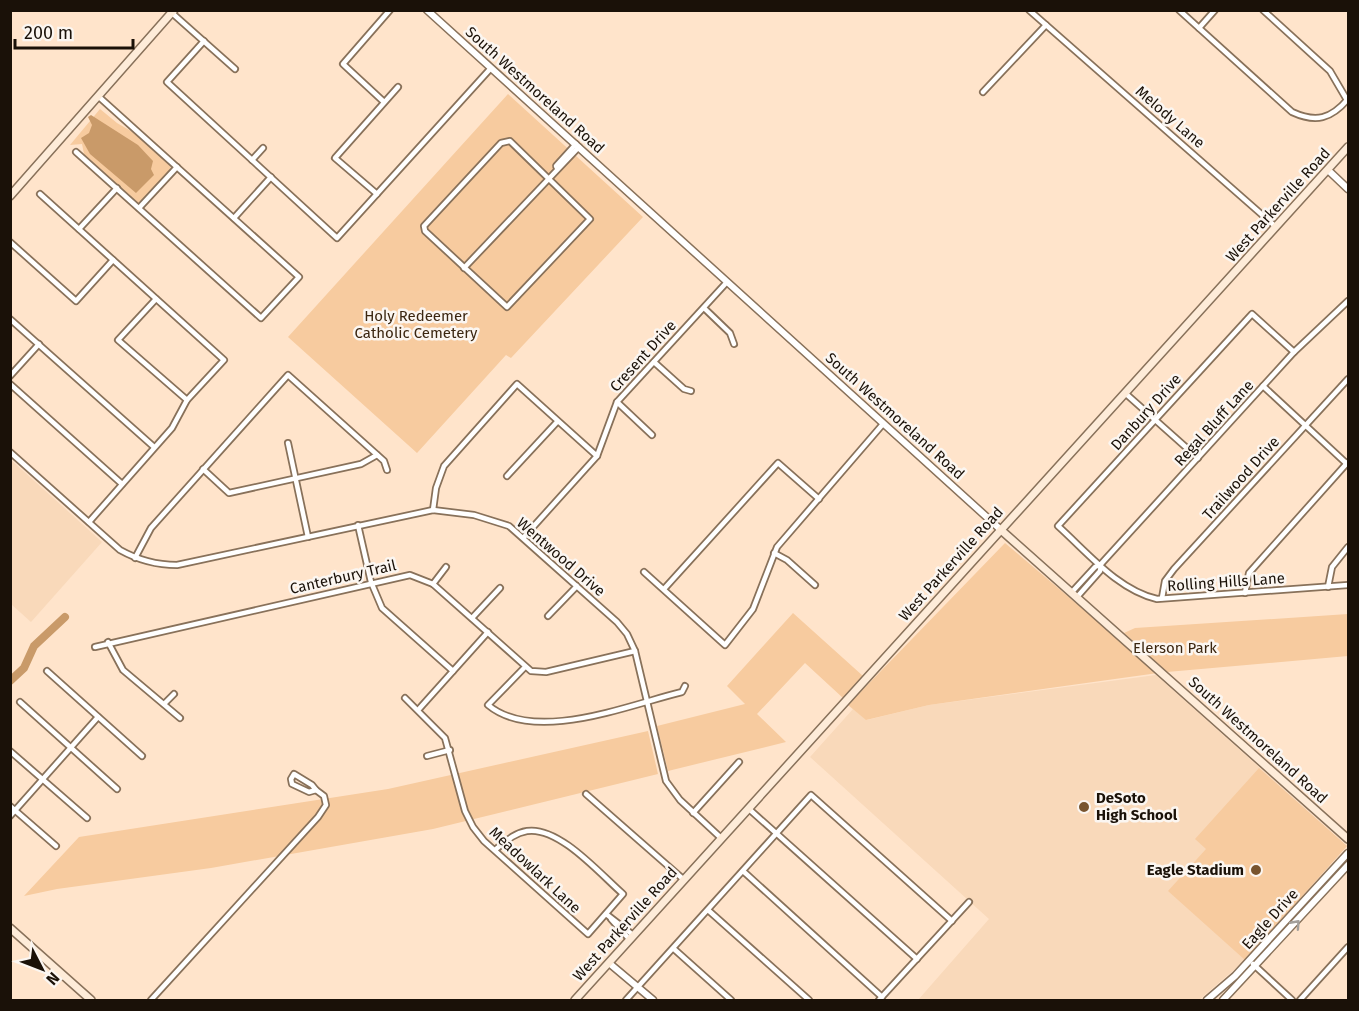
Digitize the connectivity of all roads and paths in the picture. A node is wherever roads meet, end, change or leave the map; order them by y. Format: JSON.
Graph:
{"nodes":[{"id":1,"x":390,"y":10,"type":"edge"},
{"id":2,"x":427,"y":10,"type":"edge"},
{"id":3,"x":1029,"y":10,"type":"edge"},
{"id":4,"x":1179,"y":10,"type":"edge"},
{"id":5,"x":1215,"y":10,"type":"edge"},
{"id":6,"x":1263,"y":10,"type":"edge"},
{"id":7,"x":173,"y":12,"type":"edge"},
{"id":8,"x":1046,"y":26,"type":"junction"},
{"id":9,"x":1199,"y":28,"type":"junction"},
{"id":10,"x":204,"y":41,"type":"junction"},
{"id":11,"x":491,"y":68,"type":"junction"},
{"id":12,"x":235,"y":69,"type":"dead end"},
{"id":13,"x":398,"y":87,"type":"dead end"},
{"id":14,"x":983,"y":92,"type":"dead end"},
{"id":15,"x":98,"y":96,"type":"junction"},
{"id":16,"x":1348,"y":99,"type":"edge"},
{"id":17,"x":384,"y":102,"type":"junction"},
{"id":18,"x":577,"y":145,"type":"junction"},
{"id":19,"x":1348,"y":147,"type":"edge"},
{"id":20,"x":263,"y":148,"type":"dead end"},
{"id":21,"x":76,"y":152,"type":"dead end"},
{"id":22,"x":252,"y":160,"type":"junction"},
{"id":23,"x":177,"y":167,"type":"junction"},
{"id":24,"x":1328,"y":170,"type":"junction"},
{"id":25,"x":271,"y":177,"type":"junction"},
{"id":26,"x":548,"y":177,"type":"junction"},
{"id":27,"x":117,"y":188,"type":"junction"},
{"id":28,"x":1348,"y":189,"type":"edge"},
{"id":29,"x":40,"y":194,"type":"dead end"},
{"id":30,"x":376,"y":194,"type":"junction"},
{"id":31,"x":10,"y":196,"type":"edge"},
{"id":32,"x":140,"y":208,"type":"junction"},
{"id":33,"x":234,"y":218,"type":"junction"},
{"id":34,"x":1276,"y":227,"type":"junction"},
{"id":35,"x":79,"y":229,"type":"junction"},
{"id":36,"x":10,"y":242,"type":"edge"},
{"id":37,"x":112,"y":260,"type":"junction"},
{"id":38,"x":464,"y":268,"type":"junction"},
{"id":39,"x":727,"y":282,"type":"junction"},
{"id":40,"x":156,"y":299,"type":"junction"},
{"id":41,"x":1348,"y":301,"type":"edge"},
{"id":42,"x":704,"y":308,"type":"junction"},
{"id":43,"x":10,"y":319,"type":"edge"},
{"id":44,"x":39,"y":344,"type":"junction"},
{"id":45,"x":734,"y":344,"type":"dead end"},
{"id":46,"x":1294,"y":352,"type":"junction"},
{"id":47,"x":654,"y":362,"type":"junction"},
{"id":48,"x":10,"y":376,"type":"edge"},
{"id":49,"x":1348,"y":379,"type":"edge"},
{"id":50,"x":10,"y":384,"type":"edge"},
{"id":51,"x":1263,"y":386,"type":"junction"},
{"id":52,"x":691,"y":391,"type":"dead end"},
{"id":53,"x":1125,"y":393,"type":"junction"},
{"id":54,"x":187,"y":400,"type":"junction"},
{"id":55,"x":617,"y":402,"type":"junction"},
{"id":56,"x":1155,"y":420,"type":"junction"},
{"id":57,"x":557,"y":422,"type":"junction"},
{"id":58,"x":883,"y":424,"type":"junction"},
{"id":59,"x":1305,"y":425,"type":"junction"},
{"id":60,"x":652,"y":435,"type":"dead end"},
{"id":61,"x":288,"y":443,"type":"dead end"},
{"id":62,"x":154,"y":447,"type":"junction"},
{"id":63,"x":10,"y":452,"type":"edge"},
{"id":64,"x":377,"y":455,"type":"junction"},
{"id":65,"x":597,"y":456,"type":"junction"},
{"id":66,"x":1198,"y":458,"type":"junction"},
{"id":67,"x":1348,"y":463,"type":"edge"},
{"id":68,"x":203,"y":469,"type":"junction"},
{"id":69,"x":387,"y":470,"type":"dead end"},
{"id":70,"x":507,"y":476,"type":"dead end"},
{"id":71,"x":296,"y":478,"type":"junction"},
{"id":72,"x":122,"y":484,"type":"junction"},
{"id":73,"x":819,"y":499,"type":"junction"},
{"id":74,"x":433,"y":510,"type":"junction"},
{"id":75,"x":89,"y":522,"type":"junction"},
{"id":76,"x":358,"y":525,"type":"junction"},
{"id":77,"x":1058,"y":526,"type":"joint"},
{"id":78,"x":1001,"y":530,"type":"junction"},
{"id":79,"x":308,"y":537,"type":"junction"},
{"id":80,"x":524,"y":537,"type":"junction"},
{"id":81,"x":1348,"y":547,"type":"edge"},
{"id":82,"x":774,"y":553,"type":"junction"},
{"id":83,"x":135,"y":558,"type":"junction"},
{"id":84,"x":1101,"y":564,"type":"junction"},
{"id":85,"x":446,"y":567,"type":"dead end"},
{"id":86,"x":644,"y":572,"type":"dead end"},
{"id":87,"x":371,"y":582,"type":"junction"},
{"id":88,"x":433,"y":584,"type":"junction"},
{"id":89,"x":815,"y":585,"type":"dead end"},
{"id":90,"x":1348,"y":585,"type":"edge"},
{"id":91,"x":577,"y":586,"type":"junction"},
{"id":92,"x":1328,"y":587,"type":"junction"},
{"id":93,"x":500,"y":588,"type":"dead end"},
{"id":94,"x":664,"y":589,"type":"junction"},
{"id":95,"x":1245,"y":592,"type":"junction"},
{"id":96,"x":1074,"y":595,"type":"junction"},
{"id":97,"x":1162,"y":598,"type":"junction"},
{"id":98,"x":548,"y":616,"type":"dead end"},
{"id":99,"x":472,"y":618,"type":"junction"},
{"id":100,"x":488,"y":632,"type":"junction"},
{"id":101,"x":108,"y":642,"type":"junction"},
{"id":102,"x":95,"y":646,"type":"dead end"},
{"id":103,"x":635,"y":651,"type":"junction"},
{"id":104,"x":525,"y":667,"type":"junction"},
{"id":105,"x":453,"y":670,"type":"junction"},
{"id":106,"x":47,"y":671,"type":"dead end"},
{"id":107,"x":685,"y":686,"type":"dead end"},
{"id":108,"x":174,"y":694,"type":"dead end"},
{"id":109,"x":405,"y":698,"type":"dead end"},
{"id":110,"x":647,"y":700,"type":"junction"},
{"id":111,"x":20,"y":702,"type":"dead end"},
{"id":112,"x":164,"y":704,"type":"junction"},
{"id":113,"x":418,"y":709,"type":"junction"},
{"id":114,"x":98,"y":717,"type":"junction"},
{"id":115,"x":180,"y":718,"type":"dead end"},
{"id":116,"x":71,"y":749,"type":"junction"},
{"id":117,"x":450,"y":750,"type":"junction"},
{"id":118,"x":10,"y":751,"type":"edge"},
{"id":119,"x":142,"y":756,"type":"dead end"},
{"id":120,"x":427,"y":756,"type":"dead end"},
{"id":121,"x":739,"y":762,"type":"dead end"},
{"id":122,"x":44,"y":779,"type":"junction"},
{"id":123,"x":117,"y":789,"type":"dead end"},
{"id":124,"x":316,"y":790,"type":"junction"},
{"id":125,"x":586,"y":794,"type":"dead end"},
{"id":126,"x":10,"y":806,"type":"edge"},
{"id":127,"x":749,"y":808,"type":"junction"},
{"id":128,"x":15,"y":811,"type":"junction"},
{"id":129,"x":693,"y":813,"type":"junction"},
{"id":130,"x":10,"y":816,"type":"edge"},
{"id":131,"x":87,"y":818,"type":"dead end"},
{"id":132,"x":777,"y":833,"type":"junction"},
{"id":133,"x":721,"y":838,"type":"junction"},
{"id":134,"x":1348,"y":839,"type":"edge"},
{"id":135,"x":56,"y":846,"type":"dead end"},
{"id":136,"x":495,"y":850,"type":"junction"},
{"id":137,"x":1348,"y":853,"type":"edge"},
{"id":138,"x":1348,"y":865,"type":"edge"},
{"id":139,"x":743,"y":872,"type":"junction"},
{"id":140,"x":683,"y":879,"type":"junction"},
{"id":141,"x":969,"y":902,"type":"dead end"},
{"id":142,"x":708,"y":910,"type":"junction"},
{"id":143,"x":606,"y":914,"type":"junction"},
{"id":144,"x":952,"y":921,"type":"junction"},
{"id":145,"x":10,"y":928,"type":"edge"},
{"id":146,"x":632,"y":937,"type":"junction"},
{"id":147,"x":1348,"y":947,"type":"edge"},
{"id":148,"x":674,"y":948,"type":"junction"},
{"id":149,"x":917,"y":959,"type":"junction"},
{"id":150,"x":1249,"y":960,"type":"junction"},
{"id":151,"x":609,"y":963,"type":"junction"},
{"id":152,"x":1256,"y":967,"type":"junction"},
{"id":153,"x":638,"y":987,"type":"junction"},
{"id":154,"x":881,"y":999,"type":"edge"},
{"id":155,"x":91,"y":1000,"type":"edge"},
{"id":156,"x":151,"y":1000,"type":"edge"},
{"id":157,"x":575,"y":1000,"type":"edge"},
{"id":158,"x":626,"y":1000,"type":"edge"},
{"id":159,"x":653,"y":1000,"type":"edge"},
{"id":160,"x":731,"y":1000,"type":"edge"},
{"id":161,"x":808,"y":1000,"type":"edge"},
{"id":162,"x":1207,"y":1000,"type":"edge"},
{"id":163,"x":1223,"y":1000,"type":"edge"},
{"id":164,"x":1292,"y":1000,"type":"edge"},
{"id":165,"x":1300,"y":1000,"type":"edge"}],
"edges":[{"from":1,"to":17,"type":"street"},
{"from":2,"to":11,"type":"street","name":"South Westmoreland Road"},
{"from":3,"to":8,"type":"street","name":"Melody Lane"},
{"from":4,"to":9,"type":"street"},
{"from":5,"to":9,"type":"street"},
{"from":6,"to":16,"type":"street"},
{"from":7,"to":10,"type":"street"},
{"from":7,"to":15,"type":"main road"},
{"from":8,"to":14,"type":"street"},
{"from":8,"to":34,"type":"street","name":"Melody Lane"},
{"from":9,"to":16,"type":"street"},
{"from":10,"to":12,"type":"street"},
{"from":10,"to":22,"type":"street"},
{"from":11,"to":18,"type":"street","name":"South Westmoreland Road"},
{"from":11,"to":30,"type":"street"},
{"from":13,"to":17,"type":"street"},
{"from":15,"to":23,"type":"street"},
{"from":15,"to":31,"type":"main road"},
{"from":17,"to":30,"type":"street"},
{"from":18,"to":26,"type":"street"},
{"from":18,"to":39,"type":"street","name":"South Westmoreland Road"},
{"from":19,"to":24,"type":"main road","name":"West Parkerville Road"},
{"from":20,"to":22,"type":"street"},
{"from":21,"to":27,"type":"street"},
{"from":22,"to":25,"type":"street"},
{"from":23,"to":32,"type":"street"},
{"from":23,"to":33,"type":"street"},
{"from":24,"to":28,"type":"street"},
{"from":24,"to":34,"type":"main road","name":"West Parkerville Road"},
{"from":25,"to":30,"type":"street"},
{"from":25,"to":33,"type":"street"},
{"from":26,"to":38,"type":"street"},
{"from":26,"to":38,"type":"street"},
{"from":26,"to":38,"type":"street"},
{"from":27,"to":32,"type":"street"},
{"from":27,"to":35,"type":"street"},
{"from":29,"to":35,"type":"street"},
{"from":32,"to":33,"type":"street"},
{"from":34,"to":53,"type":"main road","name":"West Parkerville Road"},
{"from":35,"to":37,"type":"street"},
{"from":36,"to":37,"type":"street"},
{"from":37,"to":40,"type":"street"},
{"from":39,"to":42,"type":"street","name":"Cresent Drive"},
{"from":39,"to":58,"type":"street","name":"South Westmoreland Road"},
{"from":40,"to":54,"type":"street"},
{"from":40,"to":54,"type":"street"},
{"from":41,"to":46,"type":"street","name":"Regal Bluff Lane"},
{"from":42,"to":45,"type":"street"},
{"from":42,"to":47,"type":"street","name":"Cresent Drive"},
{"from":43,"to":44,"type":"street"},
{"from":44,"to":48,"type":"street"},
{"from":44,"to":62,"type":"street"},
{"from":46,"to":51,"type":"street","name":"Regal Bluff Lane"},
{"from":46,"to":56,"type":"street","name":"Danbury Drive"},
{"from":47,"to":52,"type":"street"},
{"from":47,"to":55,"type":"street","name":"Cresent Drive"},
{"from":49,"to":59,"type":"street","name":"Trailwood Drive"},
{"from":50,"to":72,"type":"street"},
{"from":51,"to":59,"type":"street"},
{"from":51,"to":66,"type":"street","name":"Regal Bluff Lane"},
{"from":53,"to":56,"type":"street"},
{"from":53,"to":78,"type":"main road","name":"West Parkerville Road"},
{"from":54,"to":62,"type":"street"},
{"from":55,"to":60,"type":"street"},
{"from":55,"to":65,"type":"street","name":"Cresent Drive"},
{"from":56,"to":66,"type":"street"},
{"from":56,"to":77,"type":"street","name":"Danbury Drive"},
{"from":57,"to":65,"type":"street"},
{"from":57,"to":70,"type":"street"},
{"from":57,"to":74,"type":"street"},
{"from":58,"to":73,"type":"street"},
{"from":58,"to":78,"type":"street","name":"South Westmoreland Road"},
{"from":59,"to":67,"type":"street"},
{"from":59,"to":97,"type":"street","name":"Trailwood Drive"},
{"from":61,"to":71,"type":"street"},
{"from":62,"to":72,"type":"street"},
{"from":63,"to":75,"type":"street","name":"Wentwood Drive"},
{"from":64,"to":68,"type":"street"},
{"from":64,"to":69,"type":"street"},
{"from":64,"to":71,"type":"street"},
{"from":65,"to":80,"type":"street","name":"Cresent Drive"},
{"from":66,"to":84,"type":"street","name":"Regal Bluff Lane"},
{"from":67,"to":95,"type":"street"},
{"from":68,"to":71,"type":"street"},
{"from":68,"to":83,"type":"street"},
{"from":71,"to":79,"type":"street"},
{"from":72,"to":75,"type":"street"},
{"from":73,"to":82,"type":"street"},
{"from":73,"to":94,"type":"street"},
{"from":74,"to":76,"type":"street","name":"Wentwood Drive"},
{"from":74,"to":80,"type":"street","name":"Wentwood Drive"},
{"from":75,"to":83,"type":"street","name":"Wentwood Drive"},
{"from":76,"to":79,"type":"street","name":"Wentwood Drive"},
{"from":76,"to":87,"type":"street"},
{"from":77,"to":84,"type":"street","name":"Rolling Hills Lane"},
{"from":78,"to":96,"type":"main road","name":"South Westmoreland Road"},
{"from":78,"to":127,"type":"main road","name":"West Parkerville Road"},
{"from":79,"to":83,"type":"street","name":"Wentwood Drive"},
{"from":80,"to":91,"type":"street","name":"Wentwood Drive"},
{"from":81,"to":92,"type":"street"},
{"from":82,"to":89,"type":"street"},
{"from":82,"to":94,"type":"street"},
{"from":84,"to":96,"type":"street","name":"Regal Bluff Lane"},
{"from":84,"to":97,"type":"street","name":"Rolling Hills Lane"},
{"from":85,"to":88,"type":"street"},
{"from":86,"to":94,"type":"street"},
{"from":87,"to":88,"type":"street","name":"Canterbury Trail"},
{"from":87,"to":101,"type":"street","name":"Canterbury Trail"},
{"from":87,"to":105,"type":"street"},
{"from":88,"to":99,"type":"street","name":"Canterbury Trail"},
{"from":90,"to":92,"type":"street","name":"Rolling Hills Lane"},
{"from":91,"to":98,"type":"street"},
{"from":91,"to":103,"type":"street","name":"Wentwood Drive"},
{"from":92,"to":95,"type":"street","name":"Rolling Hills Lane"},
{"from":93,"to":99,"type":"street"},
{"from":95,"to":97,"type":"street","name":"Rolling Hills Lane"},
{"from":96,"to":134,"type":"main road","name":"South Westmoreland Road"},
{"from":99,"to":100,"type":"street","name":"Canterbury Trail"},
{"from":100,"to":104,"type":"street","name":"Canterbury Trail"},
{"from":100,"to":105,"type":"street"},
{"from":101,"to":102,"type":"street","name":"Canterbury Trail"},
{"from":101,"to":112,"type":"street"},
{"from":103,"to":104,"type":"street"},
{"from":103,"to":110,"type":"street","name":"Wentwood Drive"},
{"from":104,"to":110,"type":"street"},
{"from":105,"to":113,"type":"street"},
{"from":106,"to":114,"type":"street"},
{"from":107,"to":110,"type":"street"},
{"from":108,"to":112,"type":"street"},
{"from":109,"to":113,"type":"street","name":"Meadowlark Lane"},
{"from":110,"to":129,"type":"street","name":"Wentwood Drive"},
{"from":111,"to":116,"type":"street"},
{"from":112,"to":115,"type":"street"},
{"from":113,"to":117,"type":"street","name":"Meadowlark Lane"},
{"from":114,"to":116,"type":"street"},
{"from":114,"to":119,"type":"street"},
{"from":116,"to":122,"type":"street"},
{"from":116,"to":123,"type":"street"},
{"from":117,"to":120,"type":"street"},
{"from":117,"to":136,"type":"street","name":"Meadowlark Lane"},
{"from":118,"to":122,"type":"street"},
{"from":121,"to":129,"type":"street"},
{"from":122,"to":128,"type":"street"},
{"from":122,"to":131,"type":"street"},
{"from":124,"to":124,"type":"street"},
{"from":124,"to":156,"type":"street"},
{"from":125,"to":140,"type":"street"},
{"from":126,"to":128,"type":"street"},
{"from":127,"to":132,"type":"street"},
{"from":127,"to":133,"type":"main road","name":"West Parkerville Road"},
{"from":128,"to":130,"type":"street"},
{"from":128,"to":135,"type":"street"},
{"from":129,"to":133,"type":"street","name":"Wentwood Drive"},
{"from":132,"to":139,"type":"street"},
{"from":132,"to":144,"type":"street"},
{"from":132,"to":149,"type":"street"},
{"from":133,"to":140,"type":"main road","name":"West Parkerville Road"},
{"from":136,"to":143,"type":"street","name":"Meadowlark Lane"},
{"from":136,"to":143,"type":"street"},
{"from":137,"to":150,"type":"street","name":"Eagle Drive"},
{"from":152,"to":138,"type":"street","name":"Eagle Drive","one_way":true},
{"from":139,"to":142,"type":"street"},
{"from":139,"to":154,"type":"street"},
{"from":140,"to":146,"type":"main road","name":"West Parkerville Road"},
{"from":141,"to":144,"type":"street"},
{"from":142,"to":148,"type":"street"},
{"from":142,"to":161,"type":"street"},
{"from":143,"to":146,"type":"street"},
{"from":144,"to":149,"type":"street"},
{"from":145,"to":155,"type":"main road"},
{"from":146,"to":151,"type":"main road","name":"West Parkerville Road"},
{"from":147,"to":165,"type":"street"},
{"from":148,"to":153,"type":"street"},
{"from":148,"to":160,"type":"street"},
{"from":149,"to":154,"type":"street"},
{"from":150,"to":152,"type":"street"},
{"from":150,"to":162,"type":"street","name":"Eagle Drive"},
{"from":151,"to":153,"type":"street"},
{"from":151,"to":157,"type":"main road","name":"West Parkerville Road"},
{"from":152,"to":163,"type":"street","name":"Eagle Drive"},
{"from":152,"to":164,"type":"street"},
{"from":153,"to":158,"type":"street"},
{"from":153,"to":159,"type":"street"}]}
